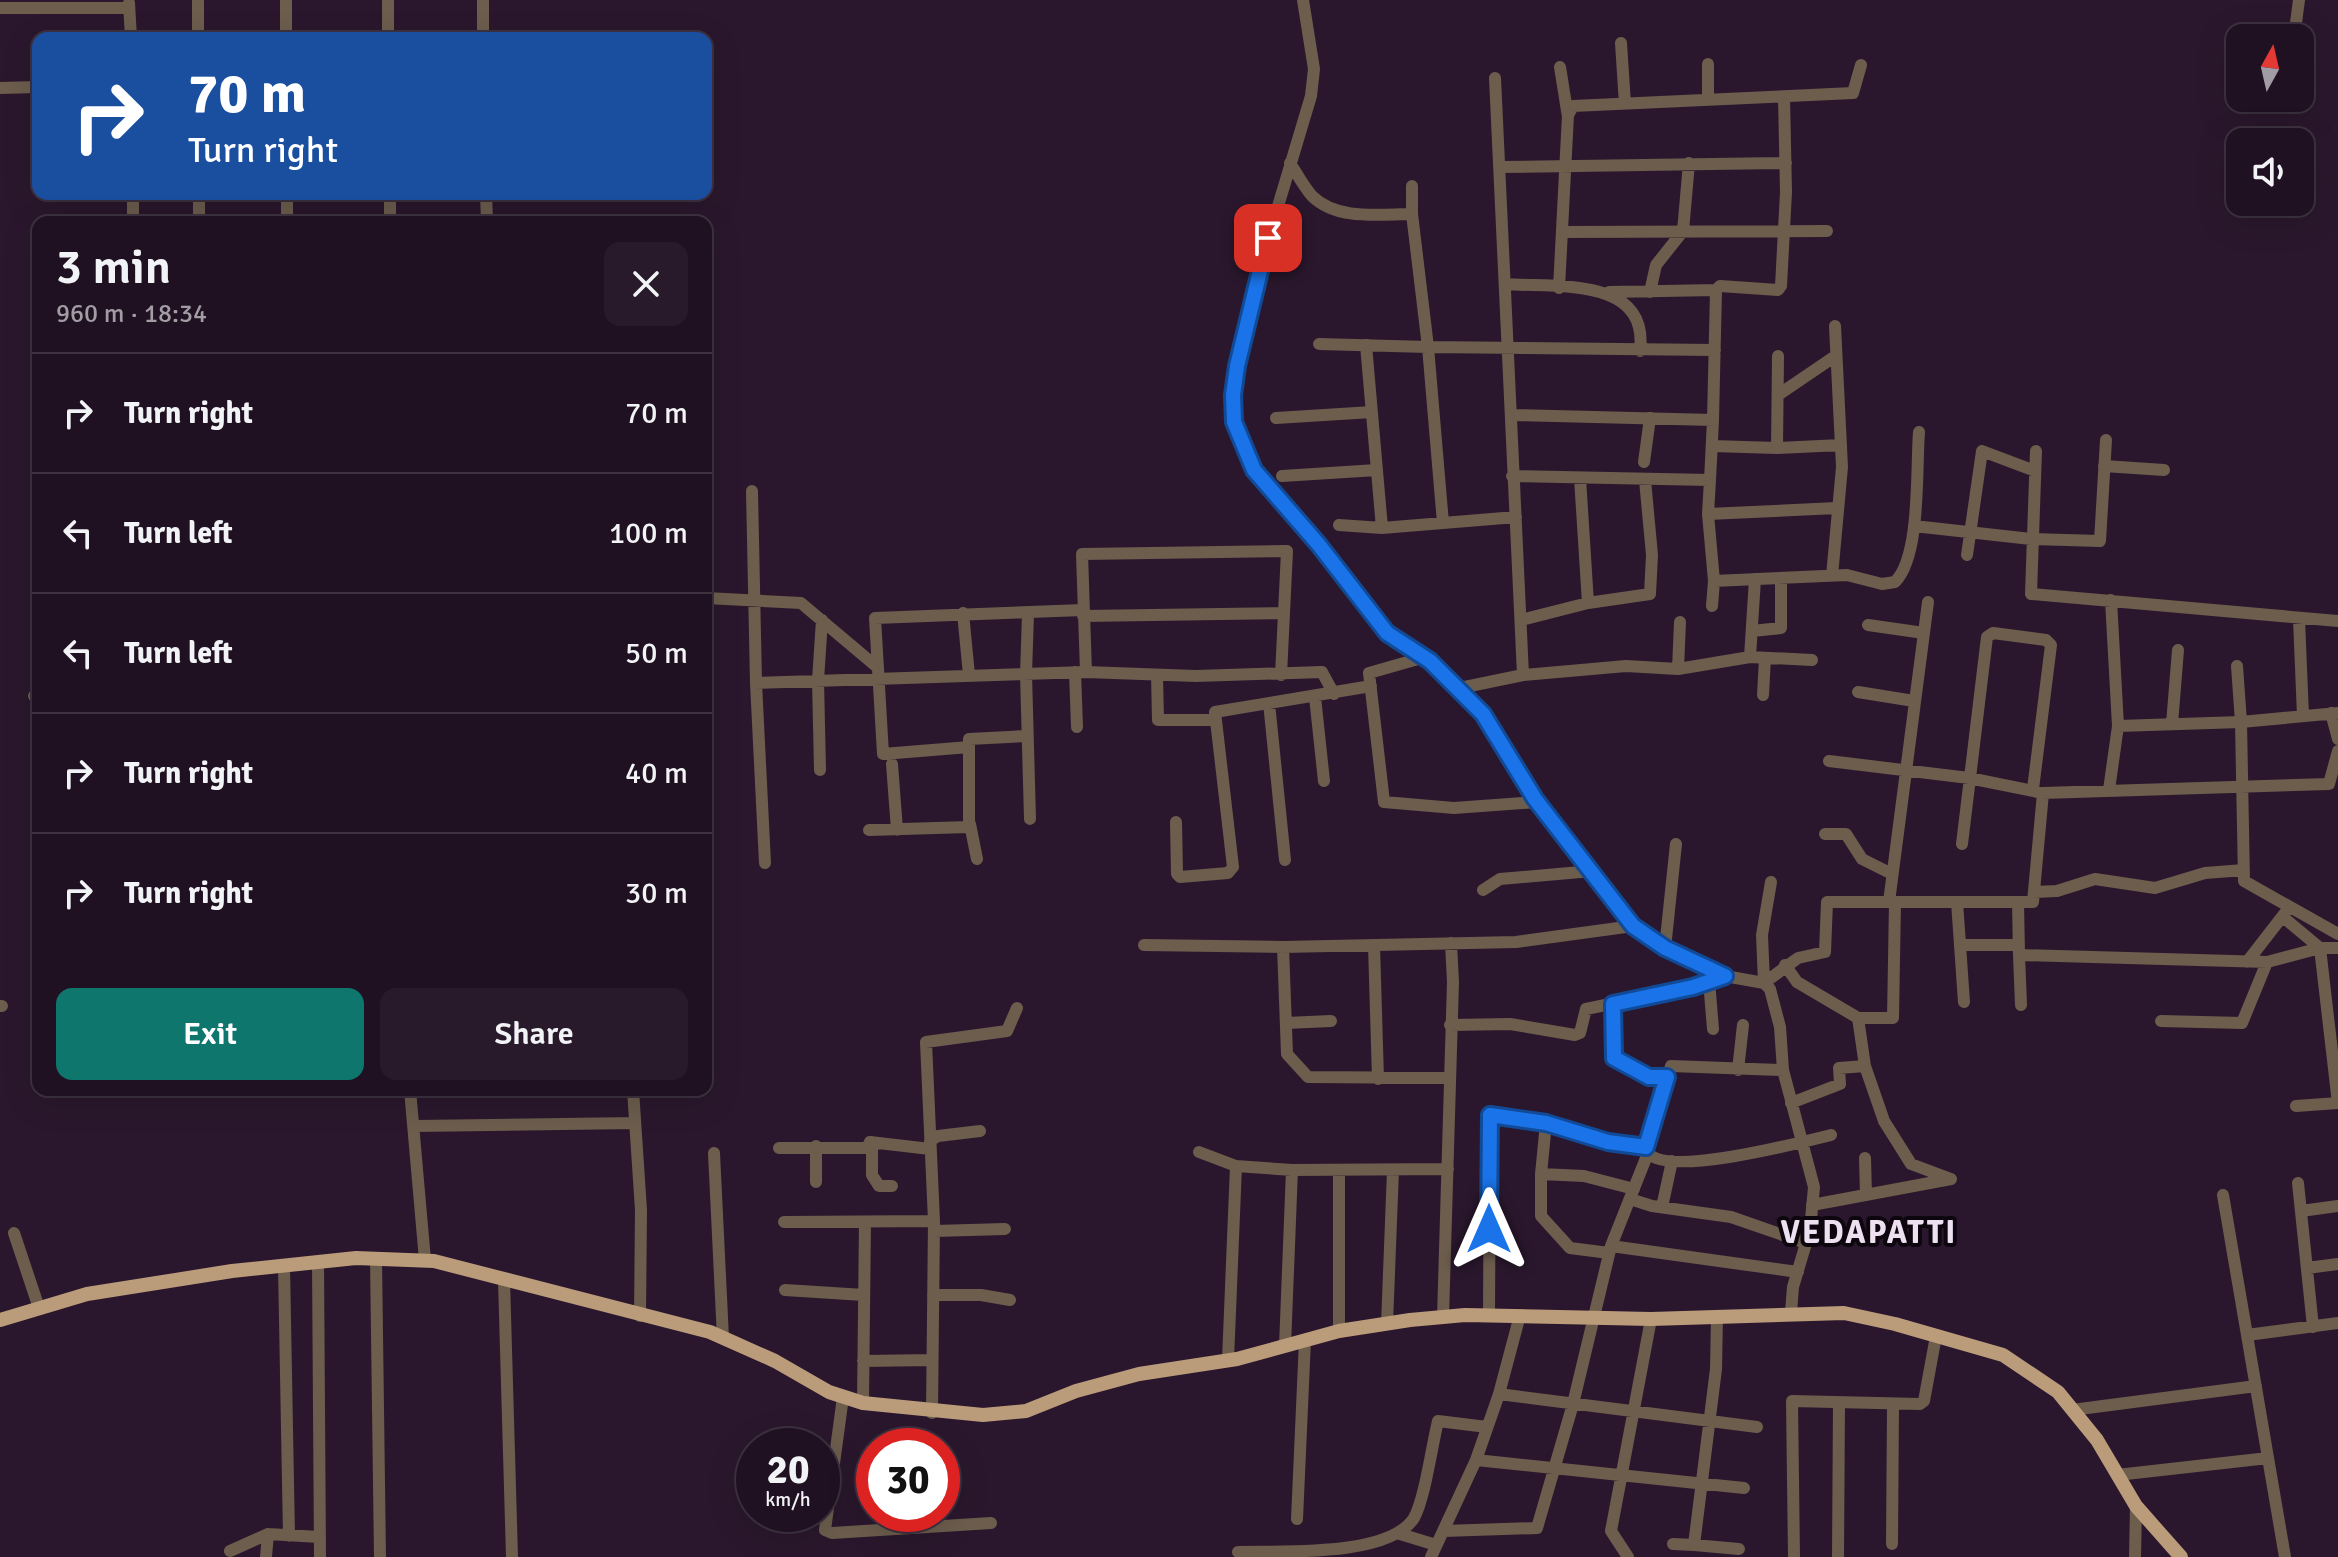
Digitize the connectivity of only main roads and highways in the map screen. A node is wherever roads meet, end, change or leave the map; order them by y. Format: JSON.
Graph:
{"nodes":[{"id":1,"x":0,"y":1320,"type":"edge"},
{"id":2,"x":2181,"y":1557,"type":"edge"}],
"edges":[{"from":1,"to":2,"type":"main road"}]}
